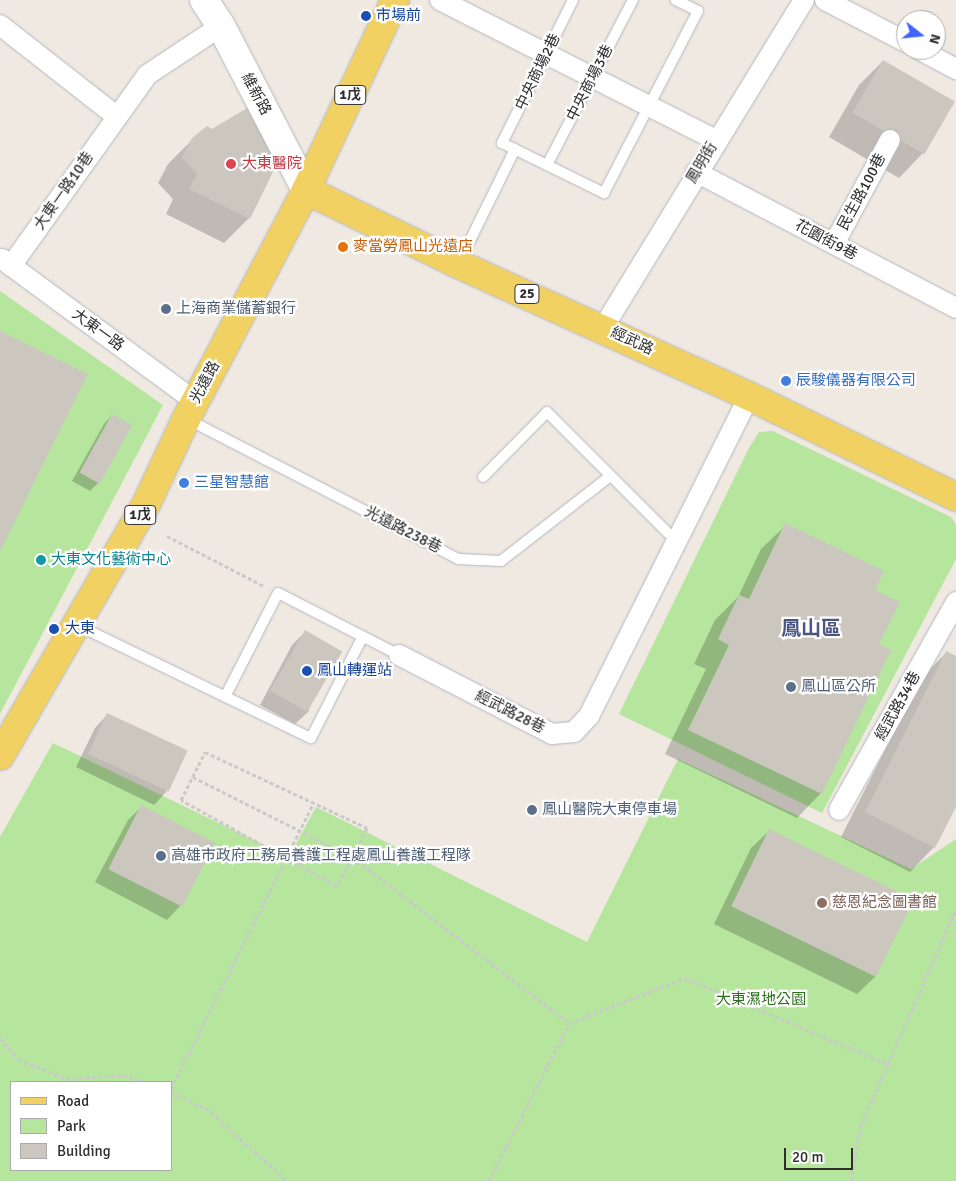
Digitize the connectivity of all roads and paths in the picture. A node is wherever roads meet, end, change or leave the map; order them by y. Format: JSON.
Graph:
{"nodes":[{"id":1,"x":204,"y":0,"type":"edge"},
{"id":2,"x":395,"y":0,"type":"edge"},
{"id":3,"x":440,"y":0,"type":"edge"},
{"id":4,"x":573,"y":0,"type":"edge"},
{"id":5,"x":633,"y":0,"type":"edge"},
{"id":6,"x":675,"y":0,"type":"edge"},
{"id":7,"x":804,"y":0,"type":"edge"},
{"id":8,"x":825,"y":0,"type":"edge"},
{"id":9,"x":0,"y":25,"type":"edge"},
{"id":10,"x":221,"y":26,"type":"junction"},
{"id":11,"x":896,"y":37,"type":"edge"},
{"id":12,"x":547,"y":53,"type":"junction"},
{"id":13,"x":939,"y":60,"type":"edge"},
{"id":14,"x":956,"y":69,"type":"edge"},
{"id":15,"x":593,"y":76,"type":"junction"},
{"id":16,"x":650,"y":106,"type":"junction"},
{"id":17,"x":116,"y":116,"type":"junction"},
{"id":18,"x":716,"y":140,"type":"junction"},
{"id":19,"x":890,"y":140,"type":"dead end"},
{"id":20,"x":515,"y":149,"type":"junction"},
{"id":21,"x":547,"y":165,"type":"junction"},
{"id":22,"x":696,"y":172,"type":"junction"},
{"id":23,"x":306,"y":190,"type":"junction"},
{"id":24,"x":834,"y":244,"type":"junction"},
{"id":25,"x":6,"y":262,"type":"edge"},
{"id":26,"x":458,"y":264,"type":"junction"},
{"id":27,"x":954,"y":303,"type":"edge"},
{"id":28,"x":603,"y":328,"type":"junction"},
{"id":29,"x":749,"y":396,"type":"junction"},
{"id":30,"x":191,"y":410,"type":"junction"},
{"id":31,"x":610,"y":476,"type":"junction"},
{"id":32,"x":483,"y":477,"type":"dead end"},
{"id":33,"x":956,"y":497,"type":"edge"},
{"id":34,"x":167,"y":536,"type":"dead end"},
{"id":35,"x":676,"y":542,"type":"junction"},
{"id":36,"x":278,"y":593,"type":"junction"},
{"id":37,"x":956,"y":602,"type":"edge"},
{"id":38,"x":78,"y":625,"type":"junction"},
{"id":39,"x":363,"y":636,"type":"junction"},
{"id":40,"x":399,"y":655,"type":"joint"},
{"id":41,"x":226,"y":695,"type":"junction"},
{"id":42,"x":0,"y":756,"type":"edge"},
{"id":43,"x":193,"y":777,"type":"junction"},
{"id":44,"x":313,"y":804,"type":"junction"},
{"id":45,"x":839,"y":810,"type":"dead end"},
{"id":46,"x":300,"y":831,"type":"junction"},
{"id":47,"x":352,"y":857,"type":"junction"},
{"id":48,"x":286,"y":858,"type":"junction"},
{"id":49,"x":956,"y":909,"type":"edge"},
{"id":50,"x":569,"y":1023,"type":"junction"},
{"id":51,"x":0,"y":1038,"type":"edge"},
{"id":52,"x":888,"y":1064,"type":"junction"},
{"id":53,"x":141,"y":1081,"type":"edge"},
{"id":54,"x":172,"y":1088,"type":"edge"},
{"id":55,"x":172,"y":1091,"type":"edge"},
{"id":56,"x":287,"y":1181,"type":"edge"},
{"id":57,"x":489,"y":1181,"type":"edge"},
{"id":58,"x":851,"y":1181,"type":"edge"}],
"edges":[{"from":1,"to":10,"type":"main road","name":"維新路"},
{"from":2,"to":23,"type":"main road","name":"光遠路","number":"1戊"},
{"from":3,"to":12,"type":"street"},
{"from":4,"to":12,"type":"lane","name":"中央商場2巷"},
{"from":5,"to":15,"type":"lane","name":"中央商場3巷"},
{"from":6,"to":16,"type":"lane"},
{"from":7,"to":18,"type":"street","name":"鳳明街"},
{"from":8,"to":11,"type":"street"},
{"from":9,"to":17,"type":"street"},
{"from":10,"to":17,"type":"street","name":"大東一路10巷"},
{"from":10,"to":23,"type":"main road","name":"維新路"},
{"from":12,"to":15,"type":"street"},
{"from":12,"to":20,"type":"lane","name":"中央商場2巷"},
{"from":13,"to":14,"type":"street"},
{"from":15,"to":16,"type":"street"},
{"from":15,"to":21,"type":"lane","name":"中央商場3巷"},
{"from":16,"to":18,"type":"street"},
{"from":16,"to":21,"type":"lane"},
{"from":17,"to":25,"type":"street","name":"大東一路10巷"},
{"from":18,"to":22,"type":"street","name":"鳳明街"},
{"from":19,"to":24,"type":"street","name":"民生路100巷"},
{"from":20,"to":21,"type":"lane"},
{"from":20,"to":26,"type":"lane"},
{"from":22,"to":24,"type":"street","name":"花園街9巷"},
{"from":22,"to":28,"type":"street","name":"鳳明街"},
{"from":23,"to":26,"type":"main road","name":"經武路","number":"25"},
{"from":23,"to":30,"type":"main road","name":"光遠路","number":"1戊"},
{"from":24,"to":27,"type":"street","name":"花園街9巷"},
{"from":25,"to":30,"type":"street","name":"大東一路"},
{"from":26,"to":28,"type":"main road","name":"經武路","number":"25"},
{"from":28,"to":29,"type":"main road","name":"經武路","number":"25"},
{"from":29,"to":33,"type":"main road","name":"經武路","number":"25"},
{"from":29,"to":35,"type":"street","name":"經武路28巷"},
{"from":30,"to":31,"type":"lane","name":"光遠路238巷"},
{"from":30,"to":38,"type":"main road","name":"光遠路","number":"1戊"},
{"from":31,"to":32,"type":"lane"},
{"from":31,"to":35,"type":"lane"},
{"from":34,"to":36,"type":"path"},
{"from":35,"to":40,"type":"street","name":"經武路28巷"},
{"from":36,"to":39,"type":"lane","name":"經武路28巷"},
{"from":36,"to":41,"type":"lane"},
{"from":37,"to":45,"type":"street","name":"經武路34巷"},
{"from":38,"to":41,"type":"lane"},
{"from":38,"to":42,"type":"main road","name":"光遠路","number":"1戊"},
{"from":39,"to":40,"type":"lane","name":"經武路28巷"},
{"from":39,"to":41,"type":"lane"},
{"from":43,"to":44,"type":"path"},
{"from":43,"to":46,"type":"path"},
{"from":43,"to":48,"type":"path"},
{"from":44,"to":46,"type":"path"},
{"from":44,"to":47,"type":"path"},
{"from":46,"to":47,"type":"path"},
{"from":46,"to":48,"type":"path"},
{"from":47,"to":48,"type":"path"},
{"from":47,"to":50,"type":"path"},
{"from":48,"to":54,"type":"path"},
{"from":49,"to":52,"type":"path"},
{"from":50,"to":52,"type":"path"},
{"from":50,"to":57,"type":"path"},
{"from":51,"to":53,"type":"path"},
{"from":52,"to":58,"type":"path"},
{"from":55,"to":56,"type":"path"}]}
